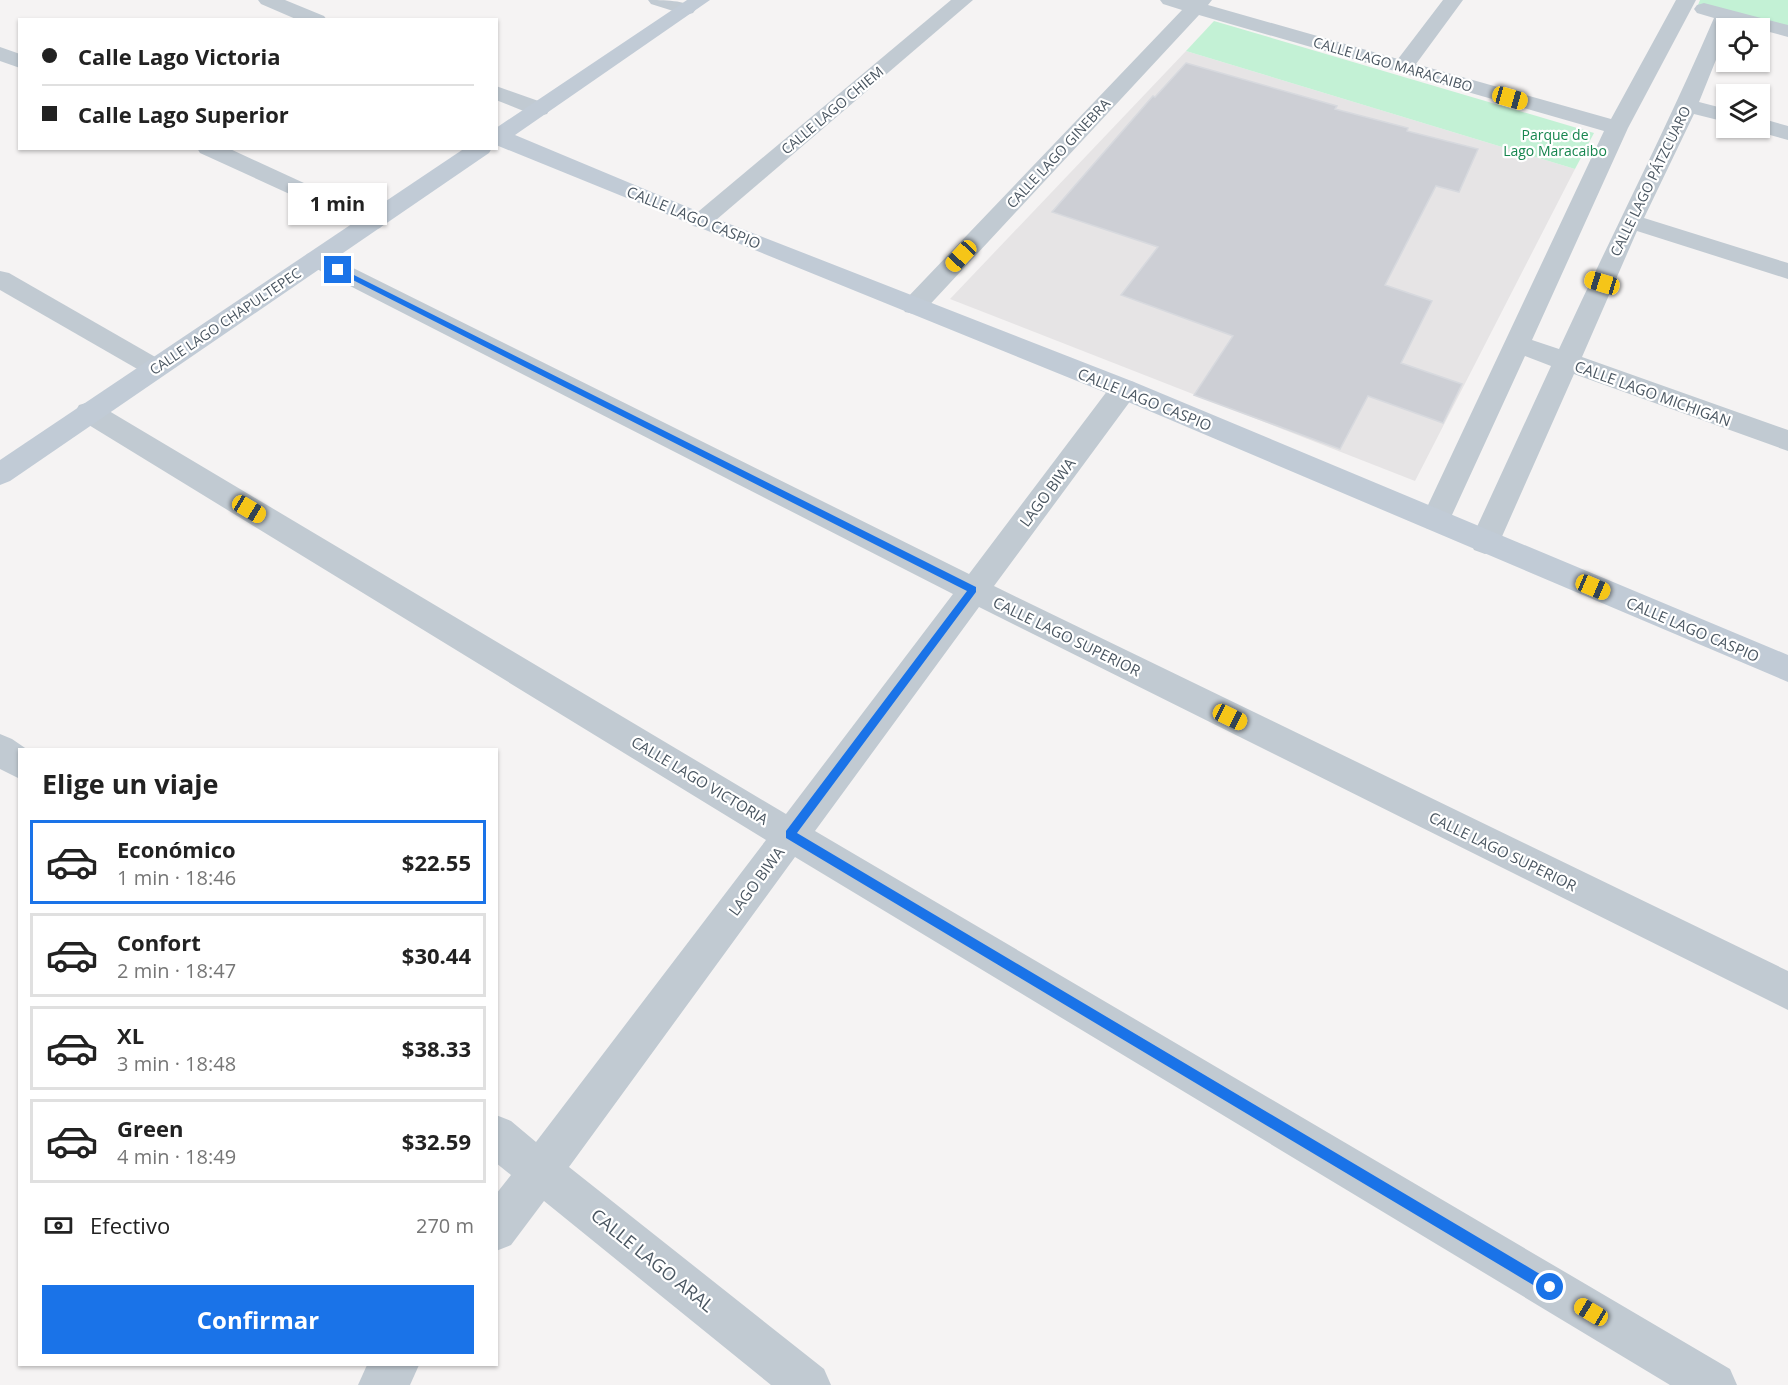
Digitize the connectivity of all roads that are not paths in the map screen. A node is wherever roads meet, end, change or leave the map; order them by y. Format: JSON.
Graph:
{"nodes":[{"id":1,"x":268,"y":0,"type":"edge"},
{"id":2,"x":658,"y":0,"type":"edge"},
{"id":3,"x":963,"y":0,"type":"edge"},
{"id":4,"x":1170,"y":0,"type":"edge"},
{"id":5,"x":1453,"y":0,"type":"edge"},
{"id":6,"x":1685,"y":2,"type":"edge"},
{"id":7,"x":1198,"y":4,"type":"edge"},
{"id":8,"x":693,"y":5,"type":"edge"},
{"id":9,"x":1725,"y":15,"type":"junction"},
{"id":10,"x":312,"y":18,"type":"edge"},
{"id":11,"x":1788,"y":31,"type":"edge"},
{"id":12,"x":0,"y":53,"type":"edge"},
{"id":13,"x":18,"y":61,"type":"edge"},
{"id":14,"x":1403,"y":67,"type":"junction"},
{"id":15,"x":498,"y":93,"type":"edge"},
{"id":16,"x":1687,"y":105,"type":"junction"},
{"id":17,"x":539,"y":109,"type":"junction"},
{"id":18,"x":1716,"y":113,"type":"edge"},
{"id":19,"x":1617,"y":128,"type":"junction"},
{"id":20,"x":1770,"y":128,"type":"edge"},
{"id":21,"x":1788,"y":133,"type":"edge"},
{"id":22,"x":498,"y":137,"type":"edge"},
{"id":23,"x":498,"y":143,"type":"edge"},
{"id":24,"x":212,"y":150,"type":"edge"},
{"id":25,"x":479,"y":150,"type":"edge"},
{"id":26,"x":701,"y":221,"type":"junction"},
{"id":27,"x":1630,"y":221,"type":"junction"},
{"id":28,"x":372,"y":224,"type":"junction"},
{"id":29,"x":316,"y":259,"type":"junction"},
{"id":30,"x":1788,"y":271,"type":"edge"},
{"id":31,"x":1577,"y":276,"type":"junction"},
{"id":32,"x":0,"y":279,"type":"edge"},
{"id":33,"x":914,"y":306,"type":"junction"},
{"id":34,"x":1518,"y":344,"type":"junction"},
{"id":35,"x":1567,"y":362,"type":"junction"},
{"id":36,"x":155,"y":368,"type":"junction"},
{"id":37,"x":1124,"y":389,"type":"junction"},
{"id":38,"x":89,"y":412,"type":"junction"},
{"id":39,"x":1788,"y":441,"type":"edge"},
{"id":40,"x":0,"y":474,"type":"edge"},
{"id":41,"x":1436,"y":520,"type":"junction"},
{"id":42,"x":1485,"y":542,"type":"junction"},
{"id":43,"x":973,"y":590,"type":"junction"},
{"id":44,"x":1788,"y":669,"type":"edge"},
{"id":45,"x":0,"y":749,"type":"edge"},
{"id":46,"x":18,"y":762,"type":"edge"},
{"id":47,"x":790,"y":835,"type":"junction"},
{"id":48,"x":1788,"y":992,"type":"edge"},
{"id":49,"x":498,"y":1138,"type":"edge"},
{"id":50,"x":541,"y":1170,"type":"junction"},
{"id":51,"x":498,"y":1227,"type":"edge"},
{"id":52,"x":395,"y":1366,"type":"edge"},
{"id":53,"x":381,"y":1385,"type":"edge"},
{"id":54,"x":808,"y":1385,"type":"edge"},
{"id":55,"x":1714,"y":1385,"type":"edge"}],
"edges":[{"from":1,"to":10,"type":"street"},
{"from":2,"to":8,"type":"street"},
{"from":3,"to":26,"type":"street","name":"CALLE LAGO CHIEM"},
{"from":4,"to":7,"type":"street","name":"CALLE LAGO MARACAIBO"},
{"from":5,"to":14,"type":"street"},
{"from":6,"to":9,"type":"street"},
{"from":6,"to":19,"type":"street","name":"CALLE LAGO PÁTZCUARO"},
{"from":7,"to":14,"type":"street","name":"CALLE LAGO MARACAIBO"},
{"from":7,"to":33,"type":"street","name":"CALLE LAGO GINEBRA"},
{"from":8,"to":17,"type":"street","name":"CALLE LAGO CHAPULTEPEC"},
{"from":9,"to":11,"type":"street"},
{"from":9,"to":16,"type":"street","name":"CALLE LAGO PÁTZCUARO"},
{"from":12,"to":13,"type":"street"},
{"from":14,"to":19,"type":"street","name":"CALLE LAGO MARACAIBO"},
{"from":15,"to":17,"type":"street"},
{"from":16,"to":18,"type":"street"},
{"from":16,"to":27,"type":"street","name":"CALLE LAGO PÁTZCUARO"},
{"from":17,"to":22,"type":"street","name":"CALLE LAGO CHAPULTEPEC"},
{"from":19,"to":31,"type":"street","name":"CALLE LAGO PÁTZCUARO"},
{"from":20,"to":21,"type":"street"},
{"from":23,"to":26,"type":"street","name":"CALLE LAGO CASPIO"},
{"from":24,"to":28,"type":"street"},
{"from":25,"to":28,"type":"street","name":"CALLE LAGO CHAPULTEPEC"},
{"from":26,"to":33,"type":"street","name":"CALLE LAGO CASPIO"},
{"from":27,"to":30,"type":"street"},
{"from":27,"to":31,"type":"street","name":"CALLE LAGO PÁTZCUARO"},
{"from":28,"to":29,"type":"street","name":"CALLE LAGO CHAPULTEPEC"},
{"from":29,"to":36,"type":"street","name":"CALLE LAGO CHAPULTEPEC"},
{"from":29,"to":43,"type":"street","name":"CALLE LAGO SUPERIOR"},
{"from":31,"to":34,"type":"street","name":"CALLE LAGO PÁTZCUARO"},
{"from":31,"to":35,"type":"street","name":"CALLE LAGO PÁTZCUARO"},
{"from":32,"to":36,"type":"street"},
{"from":33,"to":37,"type":"street","name":"CALLE LAGO CASPIO"},
{"from":34,"to":35,"type":"street","name":"CALLE LAGO MICHIGAN"},
{"from":34,"to":41,"type":"street","name":"CALLE LAGO PÁTZCUARO"},
{"from":35,"to":39,"type":"street","name":"CALLE LAGO MICHIGAN"},
{"from":35,"to":42,"type":"street","name":"CALLE LAGO PÁTZCUARO"},
{"from":36,"to":38,"type":"street","name":"CALLE LAGO CHAPULTEPEC"},
{"from":37,"to":41,"type":"street","name":"CALLE LAGO CASPIO"},
{"from":37,"to":43,"type":"street","name":"LAGO BIWA"},
{"from":38,"to":40,"type":"street","name":"CALLE LAGO CHAPULTEPEC"},
{"from":38,"to":47,"type":"street","name":"CALLE LAGO VICTORIA"},
{"from":41,"to":42,"type":"street","name":"CALLE LAGO CASPIO"},
{"from":42,"to":44,"type":"street","name":"CALLE LAGO CASPIO"},
{"from":43,"to":47,"type":"street","name":"LAGO BIWA"},
{"from":43,"to":48,"type":"street","name":"CALLE LAGO SUPERIOR"},
{"from":45,"to":46,"type":"street"},
{"from":47,"to":50,"type":"street","name":"LAGO BIWA"},
{"from":47,"to":55,"type":"street","name":"CALLE LAGO VICTORIA"},
{"from":49,"to":50,"type":"street","name":"CALLE LAGO ARAL"},
{"from":50,"to":51,"type":"street","name":"LAGO BIWA"},
{"from":50,"to":54,"type":"street","name":"CALLE LAGO ARAL"},
{"from":52,"to":53,"type":"street"}]}
